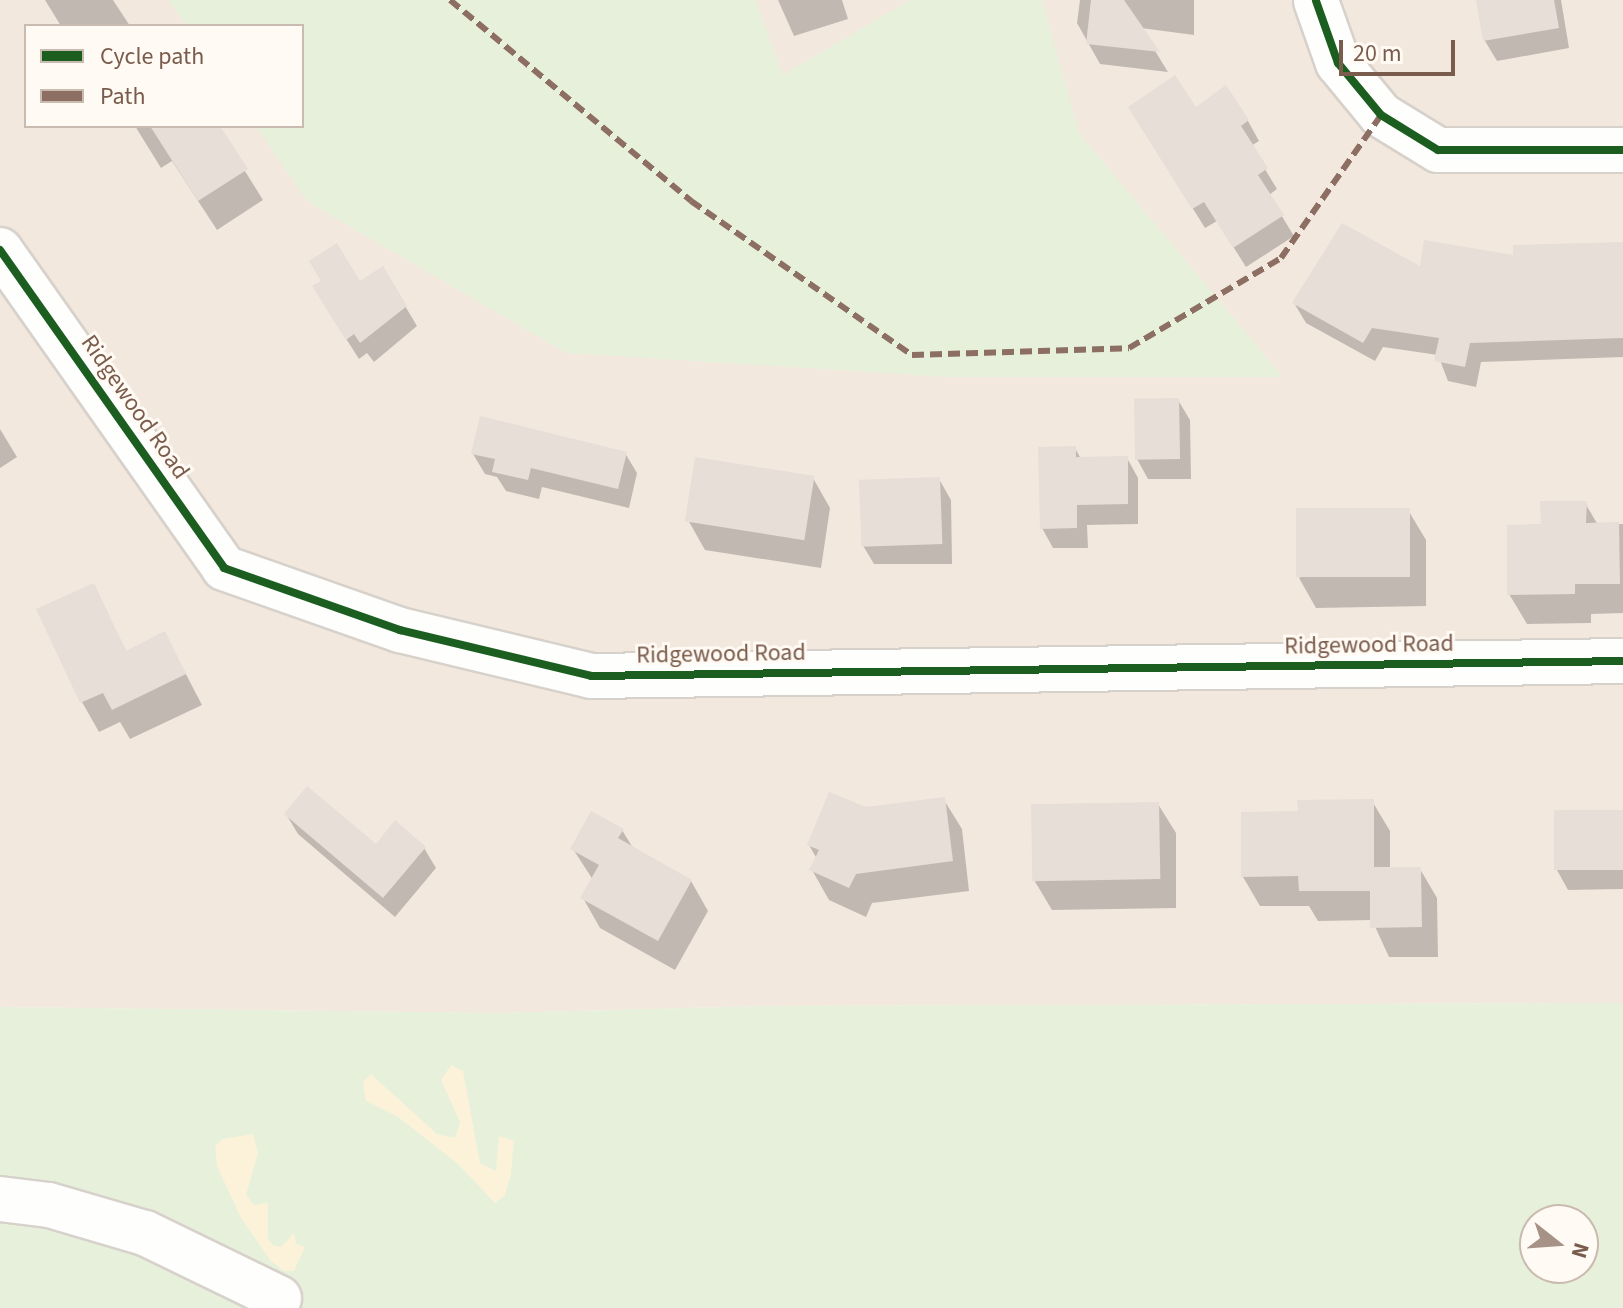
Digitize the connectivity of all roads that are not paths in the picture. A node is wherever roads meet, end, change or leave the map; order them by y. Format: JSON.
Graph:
{"nodes":[{"id":1,"x":1316,"y":1,"type":"edge"},
{"id":2,"x":1623,"y":150,"type":"edge"},
{"id":3,"x":0,"y":250,"type":"edge"},
{"id":4,"x":1623,"y":661,"type":"edge"},
{"id":5,"x":0,"y":1199,"type":"edge"},
{"id":6,"x":279,"y":1298,"type":"dead end"}],
"edges":[{"from":1,"to":2,"type":"street"},
{"from":3,"to":4,"type":"street","name":"Ridgewood Road"},
{"from":5,"to":6,"type":"street"}]}
